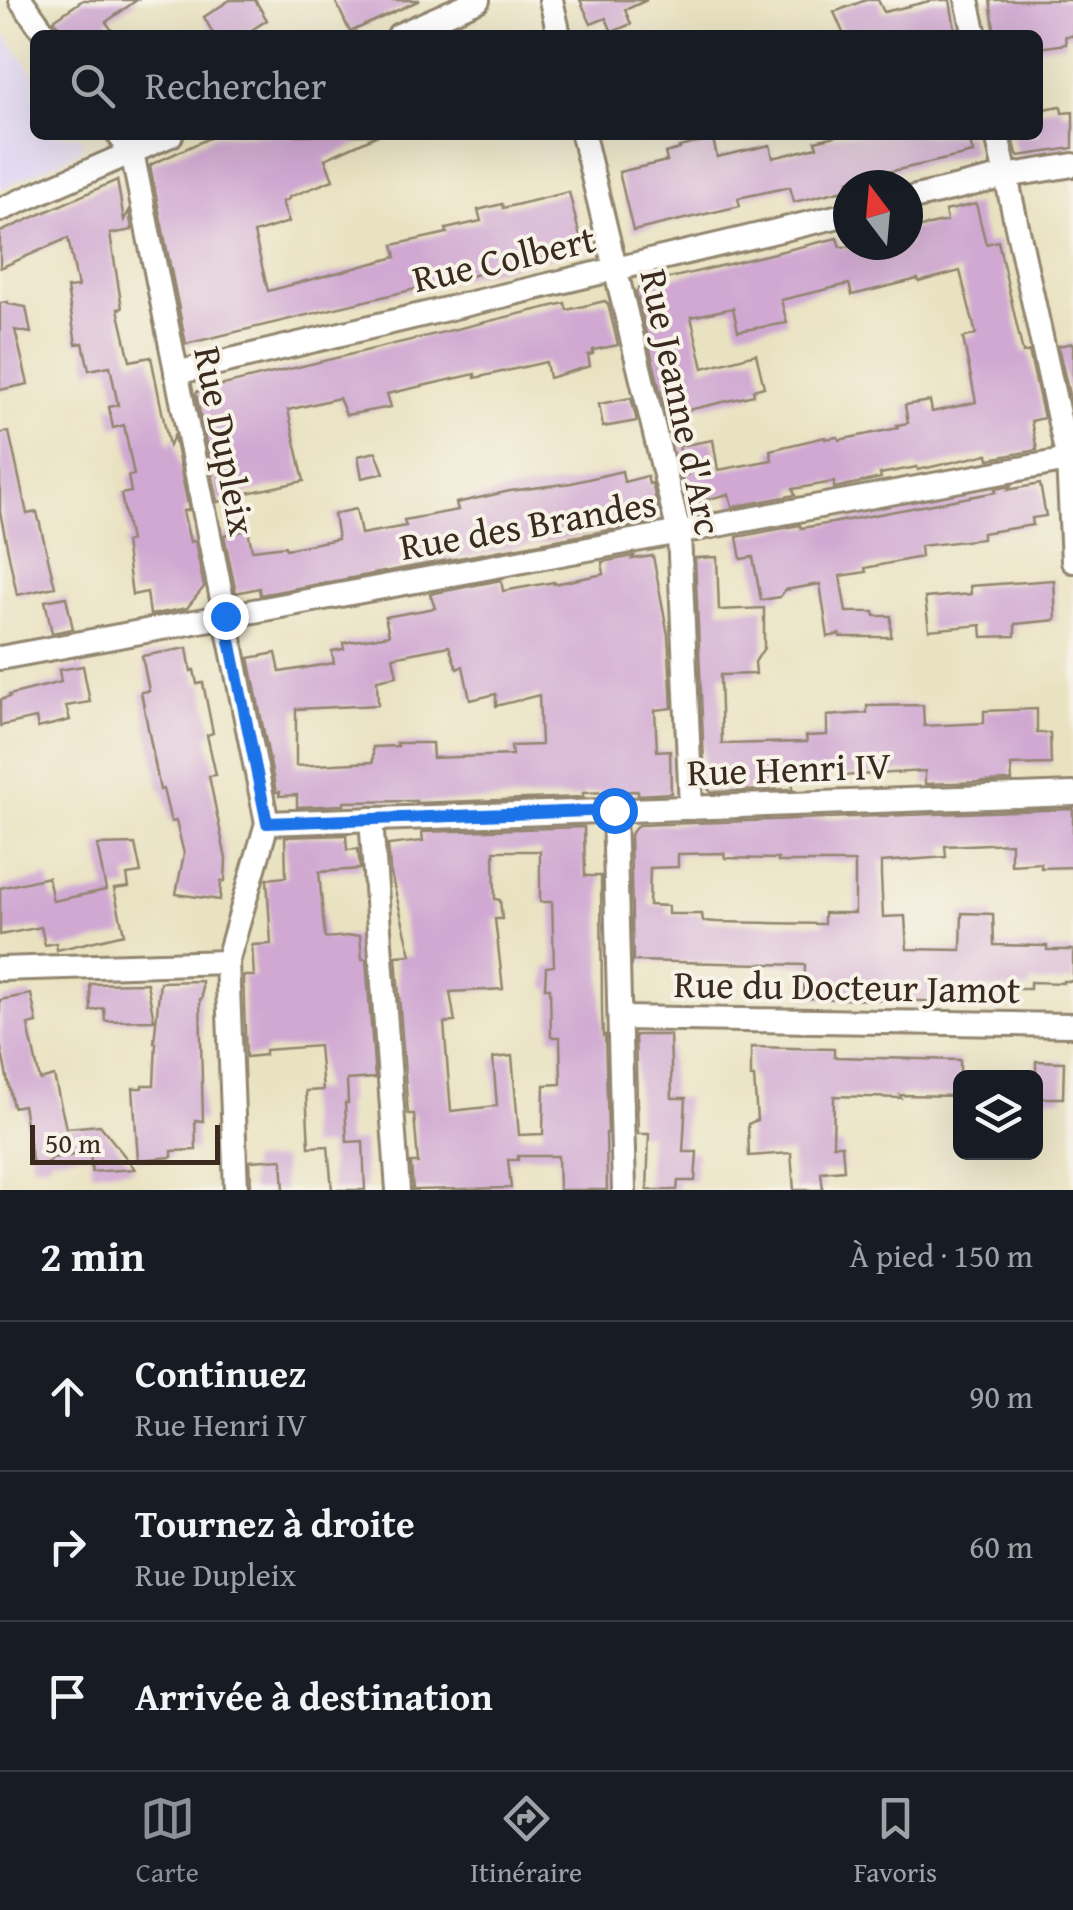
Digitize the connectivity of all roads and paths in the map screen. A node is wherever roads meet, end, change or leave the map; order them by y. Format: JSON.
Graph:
{"nodes":[{"id":1,"x":478,"y":0,"type":"edge"},
{"id":2,"x":550,"y":0,"type":"edge"},
{"id":3,"x":968,"y":0,"type":"edge"},
{"id":4,"x":23,"y":1,"type":"edge"},
{"id":5,"x":43,"y":30,"type":"edge"},
{"id":6,"x":409,"y":30,"type":"edge"},
{"id":7,"x":558,"y":30,"type":"edge"},
{"id":8,"x":974,"y":30,"type":"edge"},
{"id":9,"x":585,"y":140,"type":"edge"},
{"id":10,"x":998,"y":140,"type":"edge"},
{"id":11,"x":125,"y":144,"type":"edge"},
{"id":12,"x":1073,"y":166,"type":"edge"},
{"id":13,"x":1006,"y":176,"type":"junction"},
{"id":14,"x":923,"y":195,"type":"edge"},
{"id":15,"x":0,"y":210,"type":"edge"},
{"id":16,"x":833,"y":218,"type":"edge"},
{"id":17,"x":616,"y":269,"type":"junction"},
{"id":18,"x":176,"y":374,"type":"junction"},
{"id":19,"x":1068,"y":460,"type":"junction"},
{"id":20,"x":679,"y":532,"type":"junction"},
{"id":21,"x":1073,"y":560,"type":"edge"},
{"id":22,"x":225,"y":616,"type":"junction"},
{"id":23,"x":0,"y":658,"type":"edge"},
{"id":24,"x":1073,"y":794,"type":"edge"},
{"id":25,"x":690,"y":808,"type":"junction"},
{"id":26,"x":614,"y":810,"type":"junction"},
{"id":27,"x":371,"y":820,"type":"junction"},
{"id":28,"x":267,"y":823,"type":"junction"},
{"id":29,"x":227,"y":962,"type":"junction"},
{"id":30,"x":0,"y":969,"type":"edge"},
{"id":31,"x":620,"y":1018,"type":"junction"},
{"id":32,"x":1073,"y":1026,"type":"edge"},
{"id":33,"x":236,"y":1190,"type":"edge"},
{"id":34,"x":398,"y":1190,"type":"edge"},
{"id":35,"x":624,"y":1190,"type":"edge"}],
"edges":[{"from":1,"to":6,"type":"street"},
{"from":2,"to":7,"type":"street"},
{"from":3,"to":8,"type":"street"},
{"from":4,"to":5,"type":"street"},
{"from":9,"to":17,"type":"street","name":"Rue Jeanne d'Arc"},
{"from":10,"to":13,"type":"street"},
{"from":11,"to":15,"type":"street"},
{"from":11,"to":18,"type":"street","name":"Rue Dupleix"},
{"from":12,"to":13,"type":"street"},
{"from":13,"to":14,"type":"street"},
{"from":13,"to":19,"type":"street"},
{"from":16,"to":17,"type":"street","name":"Rue Colbert"},
{"from":17,"to":18,"type":"street","name":"Rue Colbert"},
{"from":17,"to":20,"type":"street","name":"Rue Jeanne d'Arc"},
{"from":18,"to":22,"type":"street","name":"Rue Dupleix"},
{"from":19,"to":20,"type":"street","name":"Rue des Brandes"},
{"from":19,"to":21,"type":"street"},
{"from":20,"to":22,"type":"street","name":"Rue des Brandes"},
{"from":20,"to":25,"type":"street","name":"Rue Jeanne d'Arc"},
{"from":22,"to":23,"type":"street","name":"Rue des Brandes"},
{"from":22,"to":28,"type":"street","name":"Rue Dupleix"},
{"from":24,"to":25,"type":"street","name":"Rue Henri IV"},
{"from":25,"to":26,"type":"street","name":"Rue Henri IV"},
{"from":26,"to":27,"type":"street","name":"Rue Henri IV"},
{"from":26,"to":31,"type":"street"},
{"from":27,"to":28,"type":"street","name":"Rue Henri IV"},
{"from":27,"to":34,"type":"street"},
{"from":28,"to":29,"type":"street"},
{"from":29,"to":30,"type":"street"},
{"from":29,"to":33,"type":"street"},
{"from":31,"to":32,"type":"street","name":"Rue du Docteur Jamot"},
{"from":31,"to":35,"type":"street"}]}
